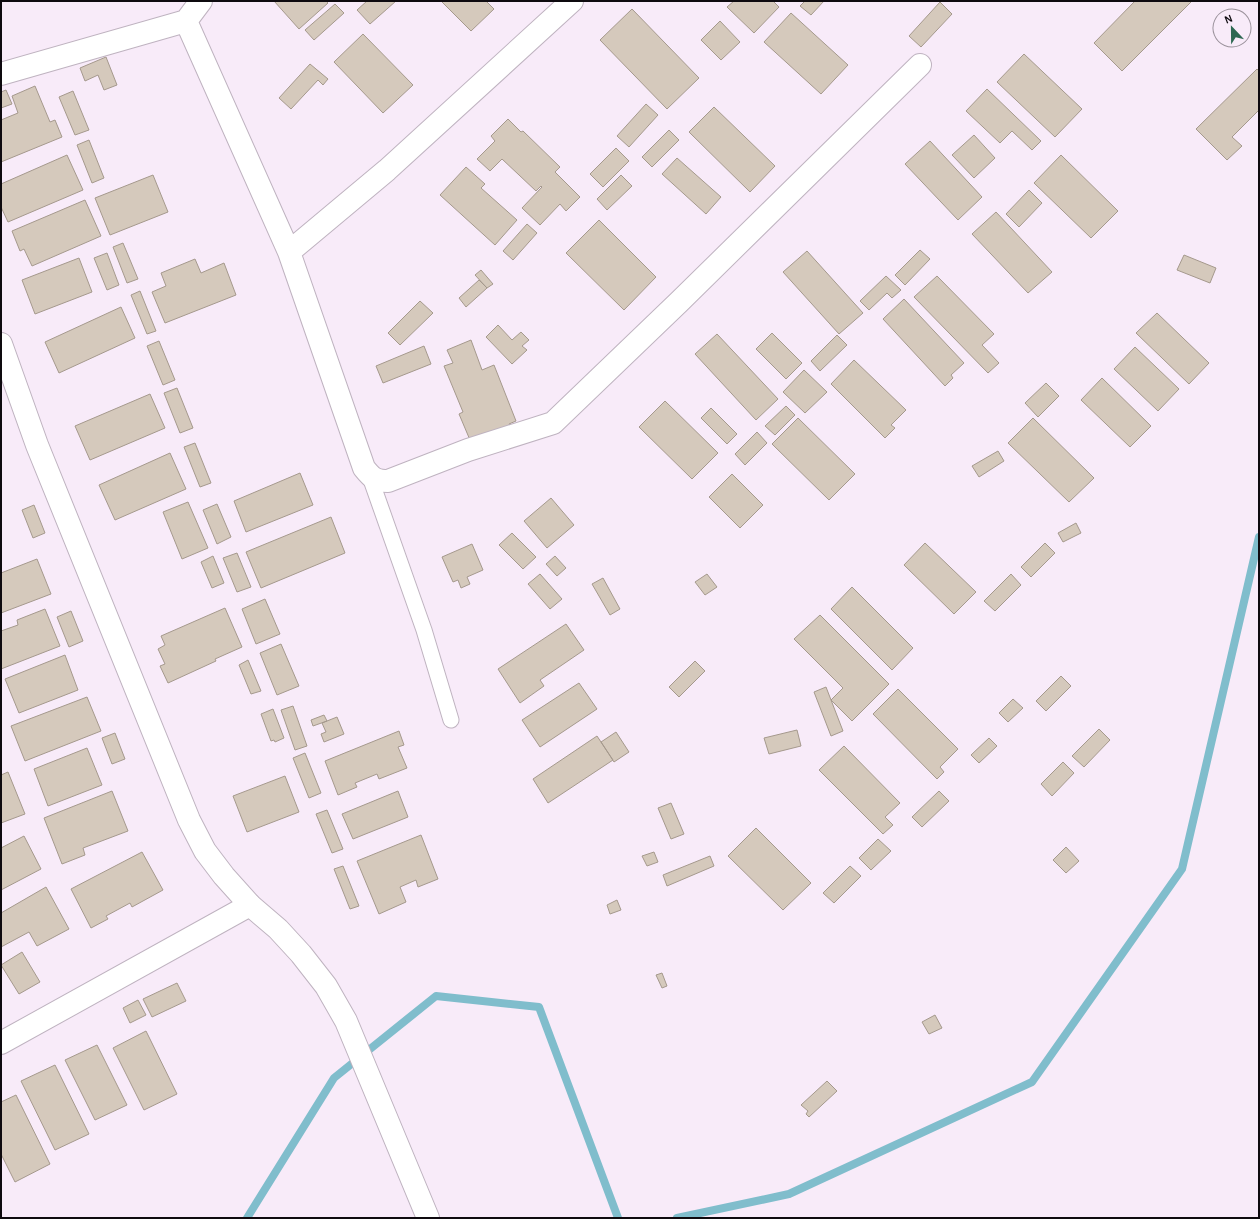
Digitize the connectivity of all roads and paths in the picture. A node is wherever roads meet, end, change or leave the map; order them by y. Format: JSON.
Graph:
{"nodes":[{"id":1,"x":201,"y":1,"type":"edge"},
{"id":2,"x":572,"y":1,"type":"edge"},
{"id":3,"x":186,"y":21,"type":"junction"},
{"id":4,"x":920,"y":65,"type":"dead end"},
{"id":5,"x":1,"y":74,"type":"edge"},
{"id":6,"x":289,"y":252,"type":"junction"},
{"id":7,"x":1,"y":344,"type":"edge"},
{"id":8,"x":370,"y":477,"type":"junction"},
{"id":9,"x":451,"y":720,"type":"dead end"},
{"id":10,"x":250,"y":905,"type":"junction"},
{"id":11,"x":1,"y":1044,"type":"edge"},
{"id":12,"x":428,"y":1218,"type":"edge"}],
"edges":[{"from":1,"to":3,"type":"street"},
{"from":2,"to":6,"type":"street"},
{"from":3,"to":5,"type":"street"},
{"from":3,"to":6,"type":"street"},
{"from":4,"to":8,"type":"street"},
{"from":6,"to":8,"type":"street"},
{"from":7,"to":10,"type":"street"},
{"from":8,"to":9,"type":"lane"},
{"from":10,"to":11,"type":"street"},
{"from":10,"to":12,"type":"street"}]}
